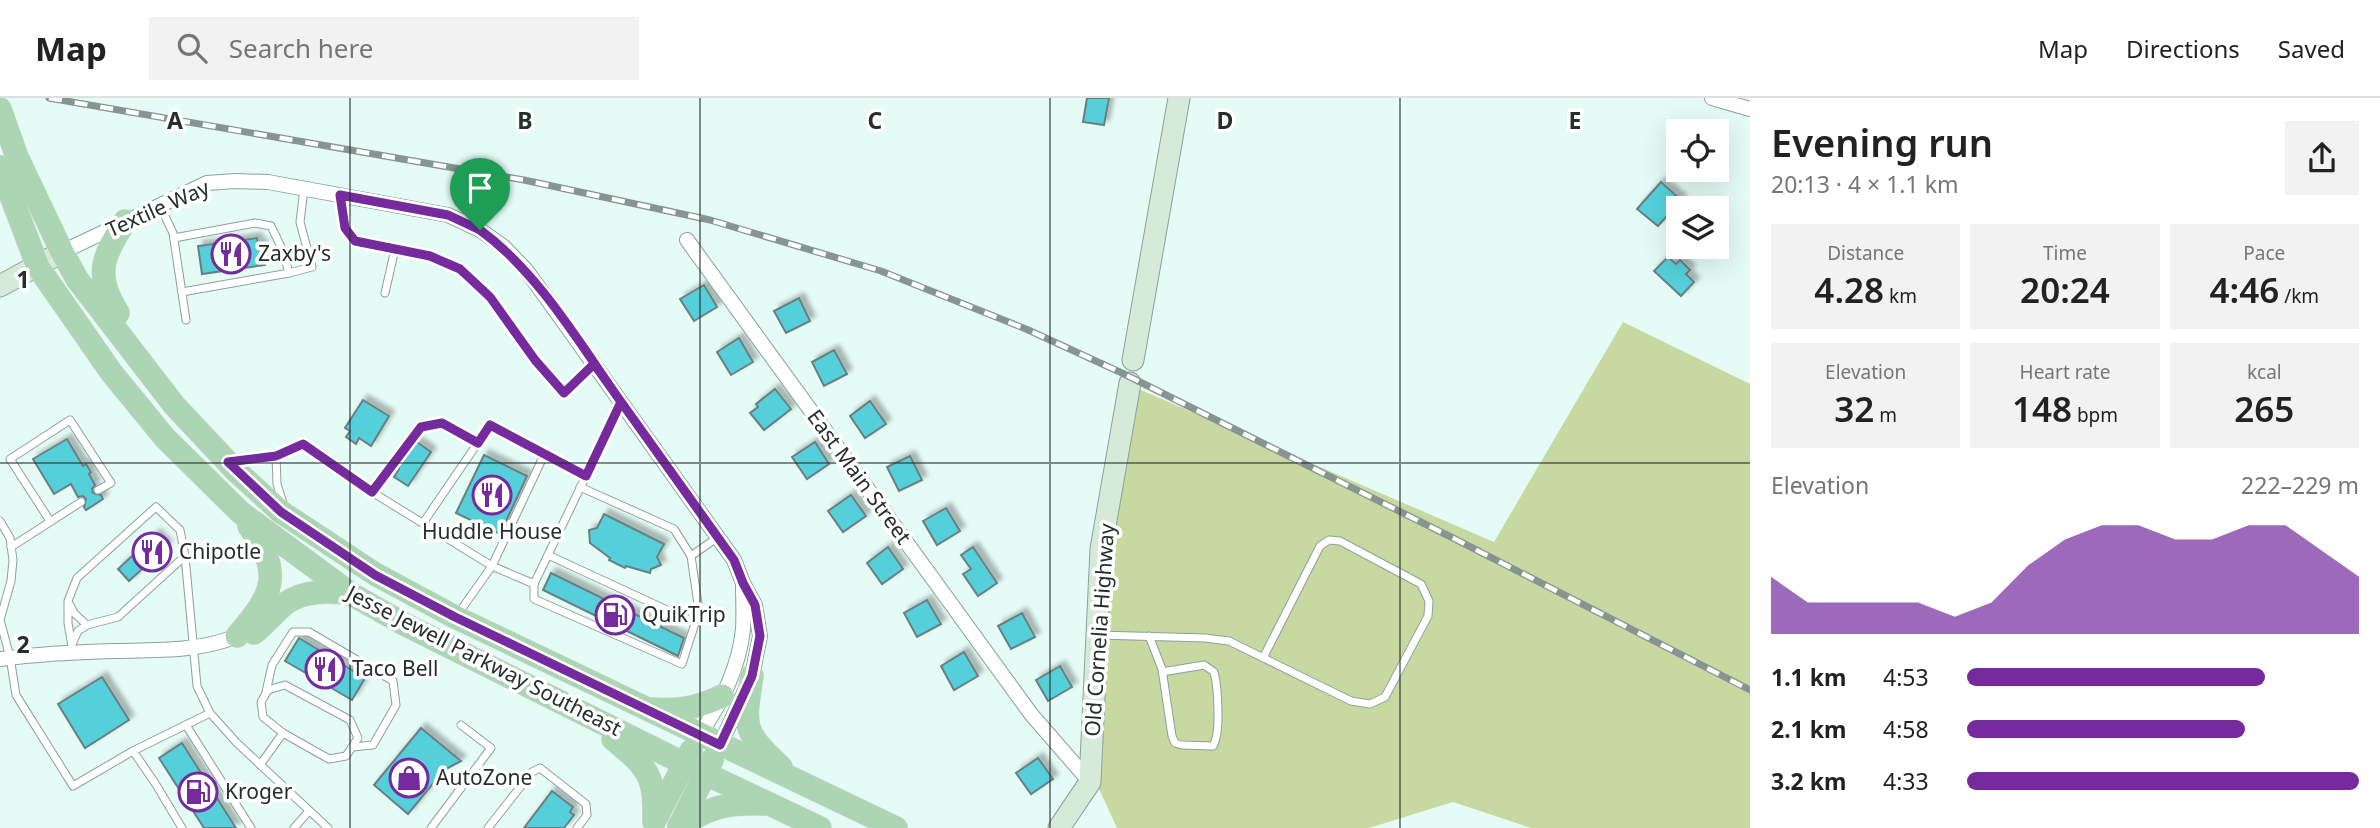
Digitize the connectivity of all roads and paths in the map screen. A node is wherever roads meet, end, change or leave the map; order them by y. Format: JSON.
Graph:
{"nodes":[{"id":1,"x":1179,"y":98,"type":"edge"},
{"id":2,"x":1712,"y":98,"type":"edge"},
{"id":3,"x":0,"y":109,"type":"edge"},
{"id":4,"x":1750,"y":109,"type":"edge"},
{"id":5,"x":0,"y":167,"type":"edge"},
{"id":6,"x":304,"y":188,"type":"junction"},
{"id":7,"x":340,"y":195,"type":"junction"},
{"id":8,"x":160,"y":205,"type":"junction"},
{"id":9,"x":125,"y":221,"type":"junction"},
{"id":10,"x":174,"y":238,"type":"junction"},
{"id":11,"x":687,"y":240,"type":"dead end"},
{"id":12,"x":395,"y":248,"type":"junction"},
{"id":13,"x":62,"y":252,"type":"junction"},
{"id":14,"x":38,"y":267,"type":"junction"},
{"id":15,"x":289,"y":273,"type":"junction"},
{"id":16,"x":0,"y":286,"type":"edge"},
{"id":17,"x":182,"y":292,"type":"junction"},
{"id":18,"x":385,"y":293,"type":"dead end"},
{"id":19,"x":186,"y":320,"type":"dead end"},
{"id":20,"x":122,"y":337,"type":"junction"},
{"id":21,"x":1133,"y":360,"type":"dead end"},
{"id":22,"x":594,"y":364,"type":"junction"},
{"id":23,"x":1130,"y":383,"type":"dead end"},
{"id":24,"x":621,"y":402,"type":"junction"},
{"id":25,"x":478,"y":443,"type":"junction"},
{"id":26,"x":544,"y":455,"type":"junction"},
{"id":27,"x":276,"y":456,"type":"junction"},
{"id":28,"x":228,"y":462,"type":"junction"},
{"id":29,"x":586,"y":476,"type":"junction"},
{"id":30,"x":580,"y":487,"type":"junction"},
{"id":31,"x":99,"y":491,"type":"dead end"},
{"id":32,"x":372,"y":492,"type":"junction"},
{"id":33,"x":81,"y":502,"type":"dead end"},
{"id":34,"x":240,"y":512,"type":"junction"},
{"id":35,"x":287,"y":515,"type":"junction"},
{"id":36,"x":0,"y":521,"type":"edge"},
{"id":37,"x":50,"y":521,"type":"junction"},
{"id":38,"x":423,"y":523,"type":"junction"},
{"id":39,"x":718,"y":537,"type":"junction"},
{"id":40,"x":12,"y":547,"type":"junction"},
{"id":41,"x":548,"y":555,"type":"junction"},
{"id":42,"x":184,"y":556,"type":"junction"},
{"id":43,"x":691,"y":556,"type":"junction"},
{"id":44,"x":492,"y":566,"type":"junction"},
{"id":45,"x":743,"y":583,"type":"junction"},
{"id":46,"x":534,"y":584,"type":"junction"},
{"id":47,"x":351,"y":594,"type":"junction"},
{"id":48,"x":68,"y":601,"type":"junction"},
{"id":49,"x":455,"y":617,"type":"junction"},
{"id":50,"x":695,"y":623,"type":"junction"},
{"id":51,"x":87,"y":625,"type":"junction"},
{"id":52,"x":1097,"y":635,"type":"junction"},
{"id":53,"x":237,"y":636,"type":"junction"},
{"id":54,"x":1149,"y":636,"type":"junction"},
{"id":55,"x":193,"y":646,"type":"junction"},
{"id":56,"x":73,"y":647,"type":"junction"},
{"id":57,"x":5,"y":658,"type":"edge"},
{"id":58,"x":1263,"y":658,"type":"junction"},
{"id":59,"x":1162,"y":672,"type":"junction"},
{"id":60,"x":752,"y":676,"type":"junction"},
{"id":61,"x":267,"y":692,"type":"junction"},
{"id":62,"x":722,"y":696,"type":"junction"},
{"id":63,"x":648,"y":709,"type":"junction"},
{"id":64,"x":210,"y":713,"type":"junction"},
{"id":65,"x":584,"y":715,"type":"junction"},
{"id":66,"x":186,"y":725,"type":"junction"},
{"id":67,"x":461,"y":725,"type":"dead end"},
{"id":68,"x":283,"y":733,"type":"junction"},
{"id":69,"x":699,"y":736,"type":"junction"},
{"id":70,"x":720,"y":745,"type":"junction"},
{"id":71,"x":352,"y":747,"type":"junction"},
{"id":72,"x":133,"y":751,"type":"junction"},
{"id":73,"x":260,"y":765,"type":"junction"},
{"id":74,"x":695,"y":769,"type":"junction"},
{"id":75,"x":793,"y":779,"type":"junction"},
{"id":76,"x":1090,"y":782,"type":"junction"},
{"id":77,"x":771,"y":804,"type":"junction"},
{"id":78,"x":309,"y":811,"type":"junction"},
{"id":79,"x":652,"y":825,"type":"edge"},
{"id":80,"x":679,"y":827,"type":"edge"},
{"id":81,"x":182,"y":828,"type":"edge"},
{"id":82,"x":251,"y":828,"type":"edge"},
{"id":83,"x":294,"y":828,"type":"edge"},
{"id":84,"x":328,"y":828,"type":"edge"},
{"id":85,"x":431,"y":828,"type":"edge"},
{"id":86,"x":488,"y":828,"type":"edge"},
{"id":87,"x":577,"y":828,"type":"edge"},
{"id":88,"x":820,"y":828,"type":"edge"},
{"id":89,"x":896,"y":828,"type":"edge"},
{"id":90,"x":1059,"y":828,"type":"edge"}],
"edges":[{"from":1,"to":21,"type":"street"},
{"from":2,"to":4,"type":"street"},
{"from":3,"to":13,"type":"main road","name":"Jesse Jewell Parkway Southeast"},
{"from":5,"to":14,"type":"main road","name":"Jesse Jewell Parkway Southeast"},
{"from":6,"to":7,"type":"street","name":"Textile Way"},
{"from":6,"to":8,"type":"street","name":"Textile Way"},
{"from":6,"to":15,"type":"lane"},
{"from":7,"to":12,"type":"lane"},
{"from":7,"to":22,"type":"street","name":"Textile Way"},
{"from":8,"to":9,"type":"street","name":"Textile Way"},
{"from":8,"to":10,"type":"lane"},
{"from":9,"to":13,"type":"street","name":"Textile Way"},
{"from":9,"to":20,"type":"main road"},
{"from":10,"to":15,"type":"lane"},
{"from":10,"to":17,"type":"lane"},
{"from":11,"to":76,"type":"street","name":"East Main Street"},
{"from":12,"to":18,"type":"lane"},
{"from":12,"to":22,"type":"lane"},
{"from":13,"to":14,"type":"street"},
{"from":13,"to":20,"type":"main road","name":"Jesse Jewell Parkway Southeast"},
{"from":14,"to":16,"type":"street"},
{"from":14,"to":34,"type":"main road","name":"Jesse Jewell Parkway Southeast"},
{"from":15,"to":17,"type":"lane"},
{"from":17,"to":19,"type":"lane"},
{"from":20,"to":28,"type":"main road","name":"Jesse Jewell Parkway Southeast"},
{"from":22,"to":24,"type":"street","name":"Textile Way"},
{"from":23,"to":52,"type":"street","name":"Old Cornelia Highway"},
{"from":24,"to":29,"type":"lane"},
{"from":24,"to":39,"type":"street","name":"Textile Way"},
{"from":25,"to":26,"type":"lane"},
{"from":25,"to":32,"type":"lane"},
{"from":25,"to":38,"type":"lane"},
{"from":26,"to":29,"type":"lane"},
{"from":26,"to":44,"type":"lane"},
{"from":27,"to":28,"type":"lane"},
{"from":27,"to":32,"type":"lane"},
{"from":27,"to":35,"type":"lane"},
{"from":28,"to":35,"type":"main road","name":"Jesse Jewell Parkway Southeast"},
{"from":29,"to":30,"type":"lane"},
{"from":30,"to":41,"type":"lane"},
{"from":30,"to":43,"type":"lane"},
{"from":31,"to":37,"type":"lane"},
{"from":32,"to":38,"type":"lane"},
{"from":33,"to":37,"type":"lane"},
{"from":34,"to":47,"type":"main road","name":"Jesse Jewell Parkway Southeast"},
{"from":34,"to":53,"type":"main road"},
{"from":35,"to":49,"type":"main road","name":"Jesse Jewell Parkway Southeast"},
{"from":36,"to":40,"type":"lane"},
{"from":37,"to":40,"type":"lane"},
{"from":38,"to":44,"type":"lane"},
{"from":39,"to":43,"type":"lane"},
{"from":39,"to":45,"type":"street","name":"Textile Way"},
{"from":40,"to":57,"type":"lane"},
{"from":41,"to":46,"type":"lane"},
{"from":41,"to":50,"type":"lane"},
{"from":42,"to":48,"type":"lane"},
{"from":42,"to":51,"type":"lane"},
{"from":42,"to":55,"type":"lane"},
{"from":43,"to":50,"type":"lane"},
{"from":44,"to":46,"type":"lane"},
{"from":44,"to":49,"type":"lane"},
{"from":45,"to":60,"type":"street","name":"Textile Way"},
{"from":45,"to":62,"type":"street","name":"Textile Way"},
{"from":46,"to":50,"type":"lane"},
{"from":47,"to":53,"type":"main road"},
{"from":47,"to":65,"type":"main road","name":"Jesse Jewell Parkway Southeast"},
{"from":48,"to":51,"type":"lane"},
{"from":48,"to":56,"type":"lane"},
{"from":49,"to":63,"type":"main road","name":"Jesse Jewell Parkway Southeast"},
{"from":51,"to":56,"type":"lane"},
{"from":52,"to":54,"type":"lane"},
{"from":52,"to":76,"type":"street","name":"Old Cornelia Highway"},
{"from":53,"to":55,"type":"street"},
{"from":54,"to":58,"type":"lane"},
{"from":54,"to":59,"type":"lane"},
{"from":55,"to":56,"type":"street"},
{"from":55,"to":64,"type":"lane"},
{"from":56,"to":57,"type":"street"},
{"from":57,"to":72,"type":"lane"},
{"from":58,"to":58,"type":"lane"},
{"from":59,"to":59,"type":"lane"},
{"from":60,"to":70,"type":"street","name":"Textile Way"},
{"from":60,"to":75,"type":"main road"},
{"from":61,"to":68,"type":"lane"},
{"from":61,"to":71,"type":"lane"},
{"from":61,"to":71,"type":"lane"},
{"from":62,"to":63,"type":"main road"},
{"from":62,"to":69,"type":"street","name":"Textile Way"},
{"from":63,"to":69,"type":"main road","name":"Jesse Jewell Parkway Southeast"},
{"from":64,"to":66,"type":"lane"},
{"from":64,"to":73,"type":"lane"},
{"from":65,"to":74,"type":"main road","name":"Jesse Jewell Parkway Southeast"},
{"from":65,"to":79,"type":"main road"},
{"from":66,"to":72,"type":"lane"},
{"from":66,"to":82,"type":"lane"},
{"from":67,"to":85,"type":"lane"},
{"from":68,"to":71,"type":"lane"},
{"from":68,"to":73,"type":"lane"},
{"from":69,"to":70,"type":"main road","name":"Jesse Jewell Parkway Southeast"},
{"from":69,"to":74,"type":"main road"},
{"from":70,"to":74,"type":"main road"},
{"from":70,"to":75,"type":"main road","name":"Jesse Jewell Parkway Southeast"},
{"from":72,"to":81,"type":"lane"},
{"from":73,"to":78,"type":"lane"},
{"from":74,"to":77,"type":"main road","name":"Jesse Jewell Parkway Southeast"},
{"from":74,"to":79,"type":"main road"},
{"from":74,"to":80,"type":"main road"},
{"from":75,"to":89,"type":"main road","name":"Jesse Jewell Parkway Southeast"},
{"from":76,"to":90,"type":"street"},
{"from":77,"to":80,"type":"main road"},
{"from":77,"to":88,"type":"main road","name":"Jesse Jewell Parkway Southeast"},
{"from":78,"to":83,"type":"lane"},
{"from":78,"to":84,"type":"lane"},
{"from":86,"to":87,"type":"lane"}]}
